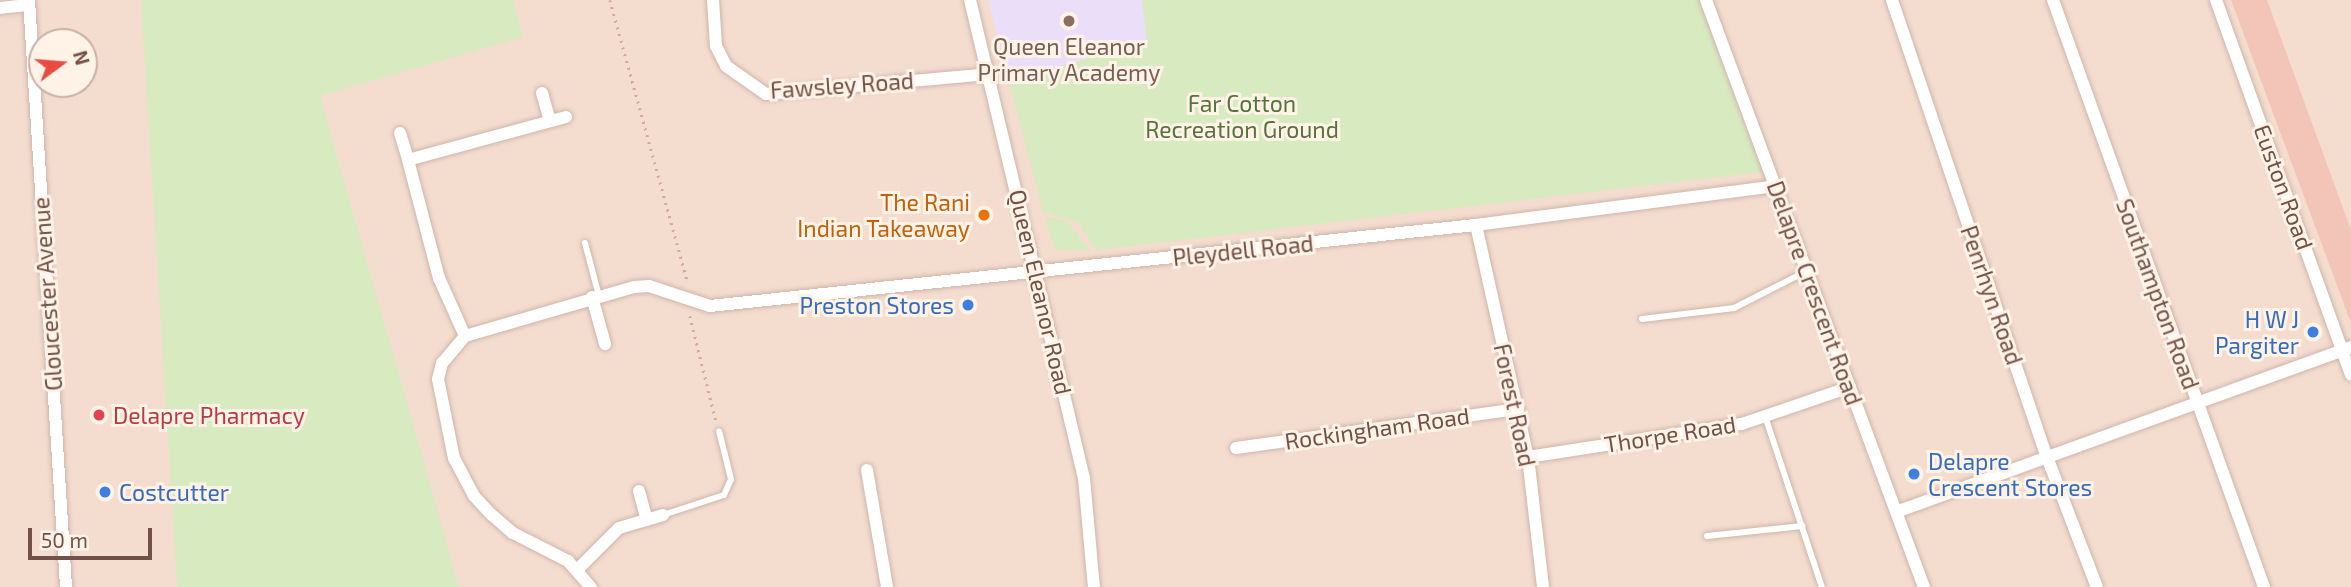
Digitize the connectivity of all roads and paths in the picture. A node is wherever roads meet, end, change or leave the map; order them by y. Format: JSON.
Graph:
{"nodes":[{"id":1,"x":610,"y":0,"type":"edge"},
{"id":2,"x":713,"y":0,"type":"edge"},
{"id":3,"x":970,"y":0,"type":"edge"},
{"id":4,"x":1706,"y":0,"type":"edge"},
{"id":5,"x":1892,"y":0,"type":"edge"},
{"id":6,"x":2053,"y":0,"type":"edge"},
{"id":7,"x":2216,"y":0,"type":"edge"},
{"id":8,"x":29,"y":3,"type":"edge"},
{"id":9,"x":0,"y":8,"type":"edge"},
{"id":10,"x":988,"y":74,"type":"junction"},
{"id":11,"x":542,"y":93,"type":"dead end"},
{"id":12,"x":566,"y":117,"type":"dead end"},
{"id":13,"x":550,"y":121,"type":"junction"},
{"id":14,"x":400,"y":133,"type":"dead end"},
{"id":15,"x":408,"y":160,"type":"junction"},
{"id":16,"x":1775,"y":186,"type":"junction"},
{"id":17,"x":1476,"y":225,"type":"junction"},
{"id":18,"x":585,"y":243,"type":"dead end"},
{"id":19,"x":1807,"y":271,"type":"junction"},
{"id":20,"x":1038,"y":273,"type":"junction"},
{"id":21,"x":595,"y":297,"type":"junction"},
{"id":22,"x":694,"y":303,"type":"junction"},
{"id":23,"x":1642,"y":319,"type":"dead end"},
{"id":24,"x":465,"y":336,"type":"junction"},
{"id":25,"x":605,"y":344,"type":"dead end"},
{"id":26,"x":2347,"y":349,"type":"edge"},
{"id":27,"x":2351,"y":374,"type":"edge"},
{"id":28,"x":1850,"y":387,"type":"junction"},
{"id":29,"x":2196,"y":401,"type":"junction"},
{"id":30,"x":1518,"y":409,"type":"junction"},
{"id":31,"x":1765,"y":414,"type":"junction"},
{"id":32,"x":719,"y":431,"type":"joint"},
{"id":33,"x":1236,"y":448,"type":"dead end"},
{"id":34,"x":1528,"y":457,"type":"junction"},
{"id":35,"x":2047,"y":457,"type":"junction"},
{"id":36,"x":867,"y":470,"type":"dead end"},
{"id":37,"x":639,"y":491,"type":"dead end"},
{"id":38,"x":1896,"y":512,"type":"junction"},
{"id":39,"x":663,"y":515,"type":"joint"},
{"id":40,"x":647,"y":520,"type":"junction"},
{"id":41,"x":1802,"y":526,"type":"junction"},
{"id":42,"x":1707,"y":536,"type":"dead end"},
{"id":43,"x":577,"y":570,"type":"junction"},
{"id":44,"x":66,"y":587,"type":"edge"},
{"id":45,"x":591,"y":587,"type":"edge"},
{"id":46,"x":887,"y":587,"type":"edge"},
{"id":47,"x":1094,"y":587,"type":"edge"},
{"id":48,"x":1543,"y":587,"type":"edge"},
{"id":49,"x":1822,"y":587,"type":"edge"},
{"id":50,"x":1924,"y":587,"type":"edge"},
{"id":51,"x":2097,"y":587,"type":"edge"},
{"id":52,"x":2264,"y":587,"type":"edge"}],
"edges":[{"from":1,"to":22,"type":"path"},
{"from":2,"to":10,"type":"street","name":"Fawsley Road"},
{"from":3,"to":10,"type":"street","name":"Queen Eleanor Road"},
{"from":4,"to":16,"type":"street","name":"Delapre Crescent Road"},
{"from":5,"to":35,"type":"street","name":"Penrhyn Road"},
{"from":6,"to":29,"type":"street","name":"Southampton Road"},
{"from":7,"to":26,"type":"street","name":"Euston Road"},
{"from":8,"to":9,"type":"street"},
{"from":8,"to":44,"type":"street","name":"Gloucester Avenue"},
{"from":10,"to":20,"type":"street","name":"Queen Eleanor Road"},
{"from":11,"to":13,"type":"street"},
{"from":12,"to":13,"type":"street"},
{"from":13,"to":15,"type":"street"},
{"from":14,"to":15,"type":"street"},
{"from":15,"to":24,"type":"street"},
{"from":16,"to":17,"type":"street","name":"Pleydell Road"},
{"from":16,"to":19,"type":"street","name":"Delapre Crescent Road"},
{"from":17,"to":20,"type":"street","name":"Pleydell Road"},
{"from":17,"to":30,"type":"street","name":"Forest Road"},
{"from":18,"to":21,"type":"lane"},
{"from":19,"to":23,"type":"lane"},
{"from":19,"to":28,"type":"street","name":"Delapre Crescent Road"},
{"from":20,"to":22,"type":"street","name":"Pleydell Road"},
{"from":20,"to":47,"type":"street","name":"Queen Eleanor Road"},
{"from":21,"to":22,"type":"street","name":"Pleydell Road"},
{"from":21,"to":24,"type":"street","name":"Pleydell Road"},
{"from":21,"to":25,"type":"street"},
{"from":22,"to":32,"type":"path"},
{"from":24,"to":43,"type":"street"},
{"from":26,"to":27,"type":"street","name":"Euston Road"},
{"from":26,"to":29,"type":"street"},
{"from":28,"to":31,"type":"street","name":"Thorpe Road"},
{"from":28,"to":38,"type":"street","name":"Delapre Crescent Road"},
{"from":29,"to":35,"type":"street"},
{"from":29,"to":52,"type":"street","name":"Southampton Road"},
{"from":30,"to":33,"type":"street","name":"Rockingham Road"},
{"from":30,"to":34,"type":"street","name":"Forest Road"},
{"from":31,"to":34,"type":"street","name":"Thorpe Road"},
{"from":31,"to":41,"type":"lane"},
{"from":32,"to":39,"type":"lane"},
{"from":34,"to":48,"type":"street","name":"Forest Road"},
{"from":35,"to":38,"type":"street"},
{"from":35,"to":51,"type":"street","name":"Penrhyn Road"},
{"from":36,"to":46,"type":"street"},
{"from":37,"to":40,"type":"street"},
{"from":38,"to":50,"type":"street","name":"Delapre Crescent Road"},
{"from":39,"to":40,"type":"street"},
{"from":40,"to":43,"type":"street"},
{"from":41,"to":42,"type":"lane"},
{"from":41,"to":49,"type":"lane"},
{"from":43,"to":45,"type":"street"}]}
